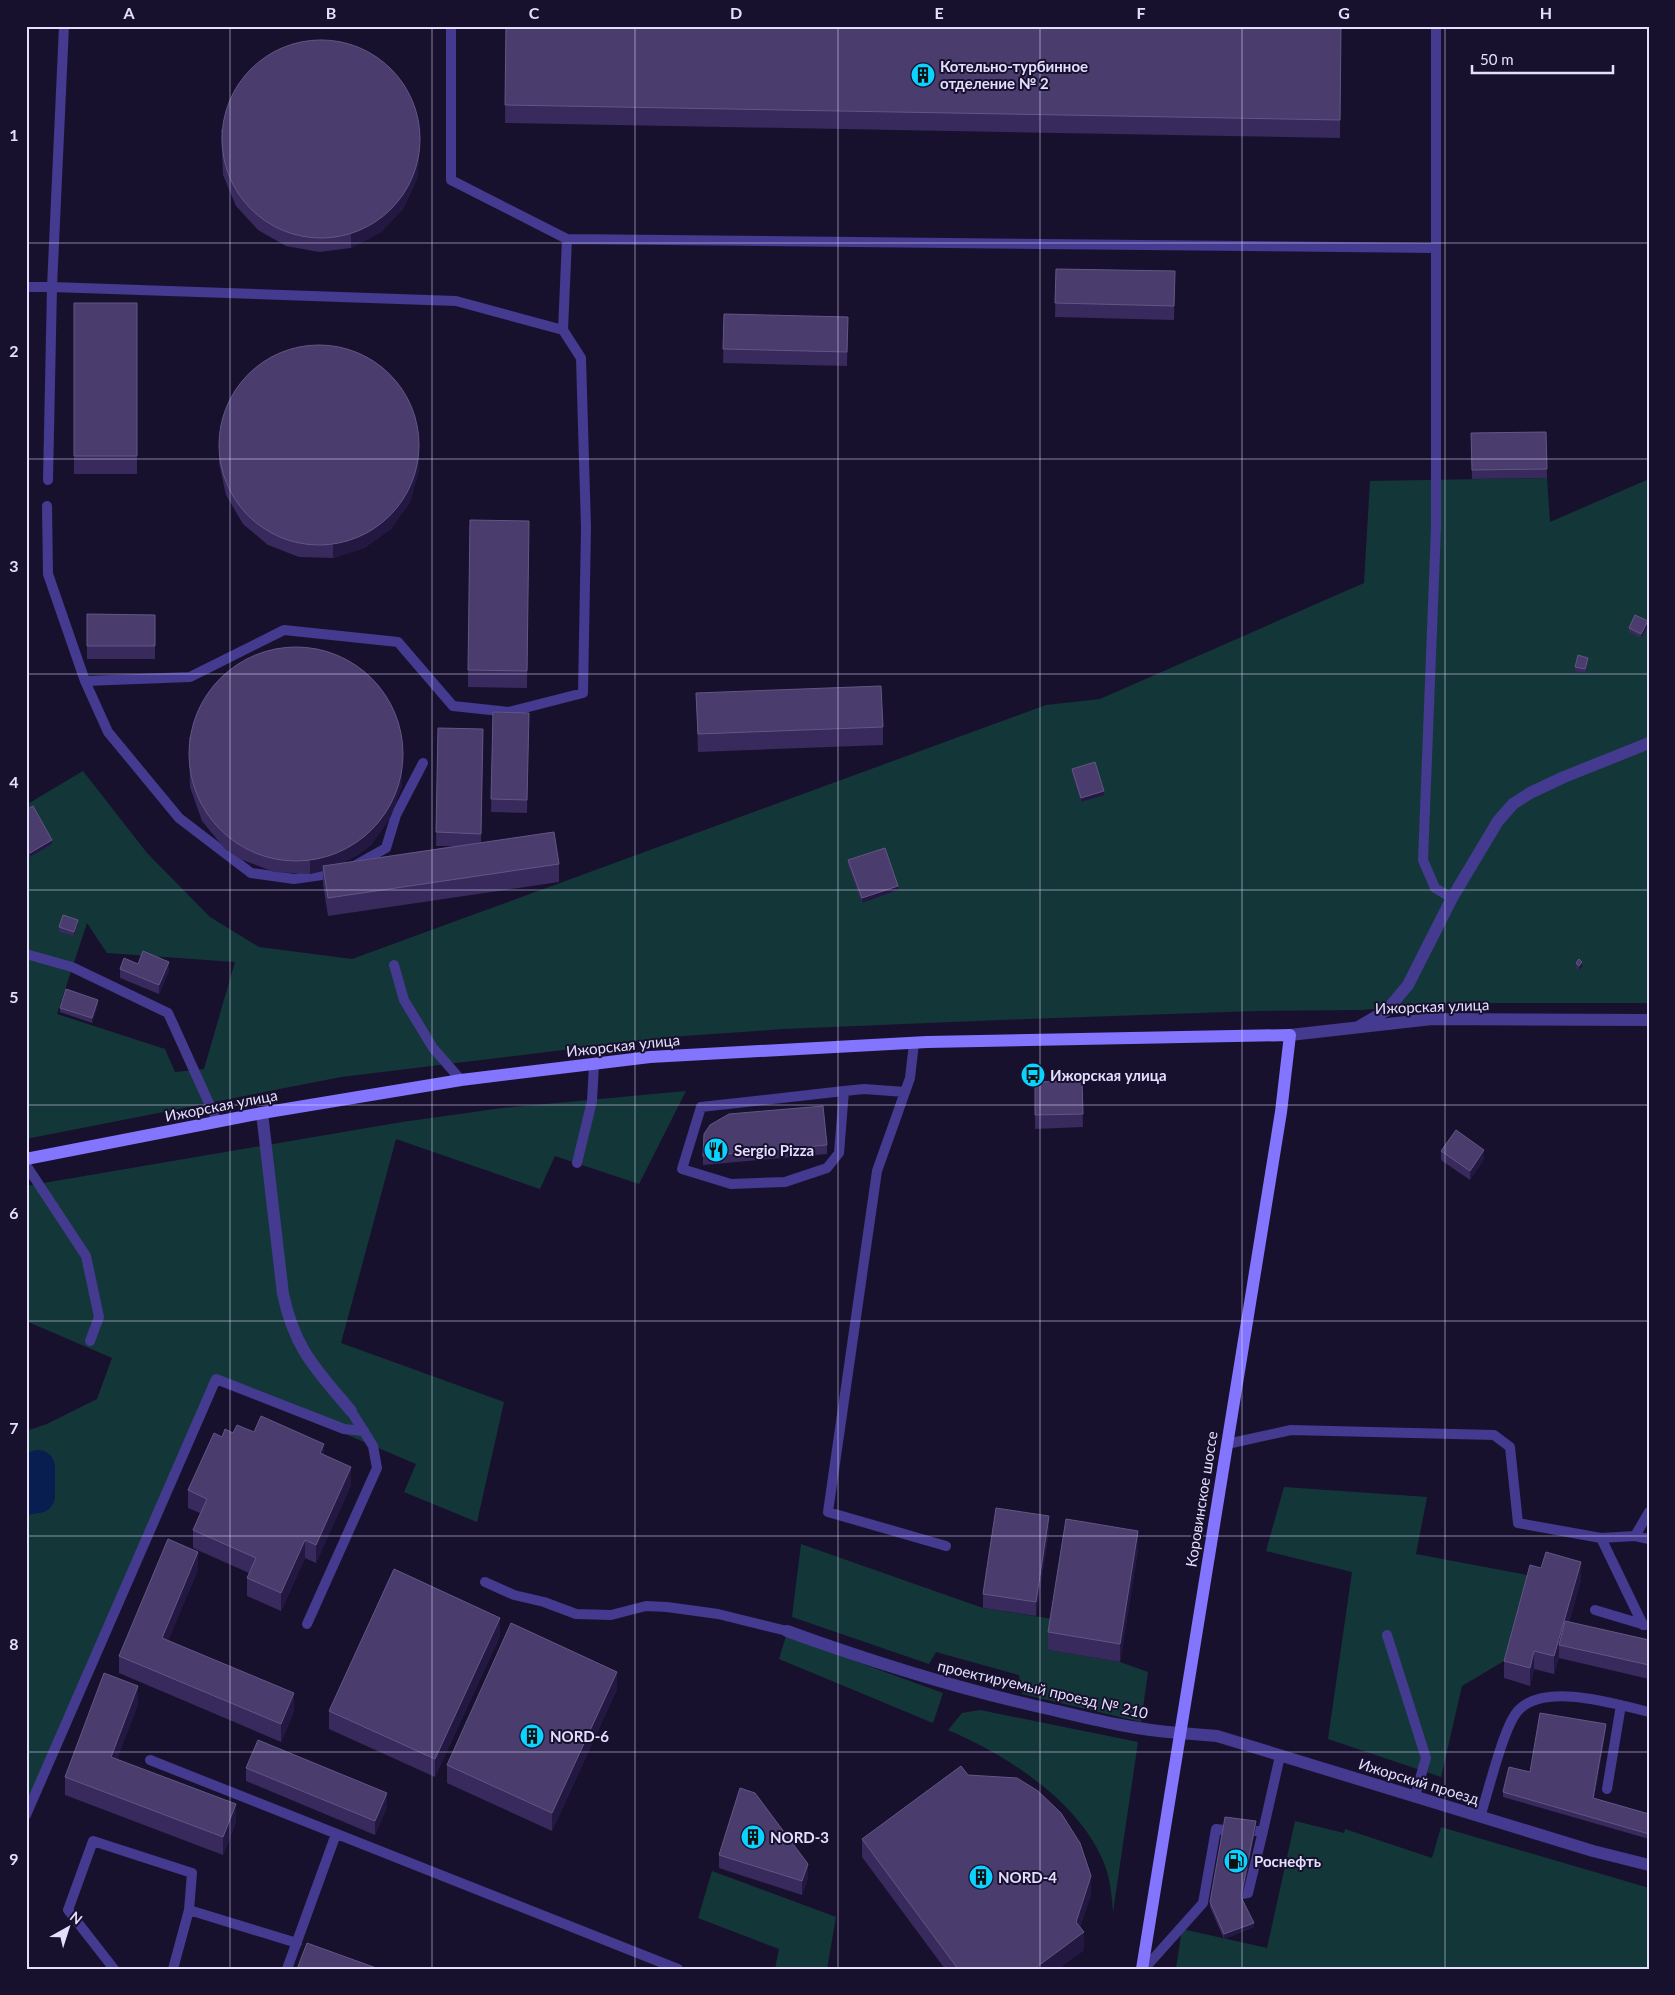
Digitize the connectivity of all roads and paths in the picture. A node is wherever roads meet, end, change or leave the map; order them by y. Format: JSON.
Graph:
{"nodes":[{"id":1,"x":64,"y":26,"type":"edge"},
{"id":2,"x":451,"y":26,"type":"edge"},
{"id":3,"x":1436,"y":26,"type":"edge"},
{"id":4,"x":567,"y":239,"type":"junction"},
{"id":5,"x":1436,"y":248,"type":"junction"},
{"id":6,"x":26,"y":287,"type":"edge"},
{"id":7,"x":52,"y":287,"type":"junction"},
{"id":8,"x":563,"y":330,"type":"junction"},
{"id":9,"x":48,"y":480,"type":"dead end"},
{"id":10,"x":47,"y":506,"type":"dead end"},
{"id":11,"x":85,"y":681,"type":"junction"},
{"id":12,"x":1649,"y":743,"type":"edge"},
{"id":13,"x":423,"y":763,"type":"dead end"},
{"id":14,"x":1452,"y":898,"type":"junction"},
{"id":15,"x":26,"y":954,"type":"edge"},
{"id":16,"x":394,"y":965,"type":"dead end"},
{"id":17,"x":1649,"y":1020,"type":"edge"},
{"id":18,"x":1360,"y":1026,"type":"junction"},
{"id":19,"x":1290,"y":1035,"type":"junction"},
{"id":20,"x":914,"y":1043,"type":"junction"},
{"id":21,"x":594,"y":1064,"type":"junction"},
{"id":22,"x":461,"y":1080,"type":"junction"},
{"id":23,"x":844,"y":1091,"type":"junction"},
{"id":24,"x":905,"y":1092,"type":"junction"},
{"id":25,"x":262,"y":1112,"type":"junction"},
{"id":26,"x":217,"y":1122,"type":"junction"},
{"id":27,"x":26,"y":1159,"type":"edge"},
{"id":28,"x":577,"y":1163,"type":"dead end"},
{"id":29,"x":26,"y":1165,"type":"edge"},
{"id":30,"x":90,"y":1341,"type":"dead end"},
{"id":31,"x":351,"y":1411,"type":"joint"},
{"id":32,"x":364,"y":1432,"type":"junction"},
{"id":33,"x":1227,"y":1444,"type":"junction"},
{"id":34,"x":1649,"y":1512,"type":"edge"},
{"id":35,"x":1635,"y":1536,"type":"junction"},
{"id":36,"x":1601,"y":1538,"type":"junction"},
{"id":37,"x":1649,"y":1539,"type":"edge"},
{"id":38,"x":946,"y":1546,"type":"dead end"},
{"id":39,"x":485,"y":1582,"type":"dead end"},
{"id":40,"x":1595,"y":1610,"type":"dead end"},
{"id":41,"x":307,"y":1624,"type":"dead end"},
{"id":42,"x":1646,"y":1625,"type":"edge"},
{"id":43,"x":787,"y":1631,"type":"joint"},
{"id":44,"x":1387,"y":1635,"type":"dead end"},
{"id":45,"x":1621,"y":1705,"type":"junction"},
{"id":46,"x":1649,"y":1712,"type":"edge"},
{"id":47,"x":1180,"y":1733,"type":"junction"},
{"id":48,"x":1280,"y":1756,"type":"junction"},
{"id":49,"x":150,"y":1760,"type":"dead end"},
{"id":50,"x":1608,"y":1789,"type":"dead end"},
{"id":51,"x":1415,"y":1796,"type":"junction"},
{"id":52,"x":26,"y":1815,"type":"edge"},
{"id":53,"x":1480,"y":1817,"type":"junction"},
{"id":54,"x":1224,"y":1830,"type":"edge"},
{"id":55,"x":336,"y":1834,"type":"junction"},
{"id":56,"x":1649,"y":1865,"type":"edge"},
{"id":57,"x":1242,"y":1894,"type":"edge"},
{"id":58,"x":189,"y":1910,"type":"junction"},
{"id":59,"x":297,"y":1943,"type":"junction"},
{"id":60,"x":114,"y":1969,"type":"edge"},
{"id":61,"x":173,"y":1969,"type":"edge"},
{"id":62,"x":287,"y":1969,"type":"edge"},
{"id":63,"x":678,"y":1969,"type":"edge"},
{"id":64,"x":1143,"y":1969,"type":"edge"}],
"edges":[{"from":1,"to":7,"type":"lane"},
{"from":2,"to":4,"type":"lane"},
{"from":3,"to":5,"type":"lane"},
{"from":4,"to":5,"type":"lane"},
{"from":4,"to":8,"type":"lane"},
{"from":5,"to":14,"type":"lane"},
{"from":6,"to":7,"type":"lane"},
{"from":7,"to":8,"type":"lane"},
{"from":7,"to":9,"type":"lane"},
{"from":8,"to":11,"type":"lane"},
{"from":10,"to":11,"type":"lane"},
{"from":11,"to":13,"type":"lane"},
{"from":12,"to":14,"type":"street"},
{"from":14,"to":18,"type":"street"},
{"from":15,"to":26,"type":"lane"},
{"from":16,"to":22,"type":"lane"},
{"from":17,"to":18,"type":"street","name":"Ижорская улица"},
{"from":18,"to":19,"type":"street","name":"Ижорская улица"},
{"from":19,"to":20,"type":"main road","name":"Ижорская улица"},
{"from":19,"to":33,"type":"main road","name":"Коровинское шоссе"},
{"from":20,"to":21,"type":"main road","name":"Ижорская улица"},
{"from":20,"to":24,"type":"lane"},
{"from":21,"to":22,"type":"main road","name":"Ижорская улица"},
{"from":21,"to":28,"type":"lane"},
{"from":22,"to":25,"type":"main road","name":"Ижорская улица"},
{"from":23,"to":23,"type":"lane"},
{"from":23,"to":24,"type":"lane"},
{"from":24,"to":38,"type":"lane"},
{"from":25,"to":26,"type":"main road","name":"Ижорская улица"},
{"from":25,"to":31,"type":"street"},
{"from":26,"to":27,"type":"main road","name":"Ижорская улица"},
{"from":29,"to":30,"type":"lane"},
{"from":31,"to":32,"type":"lane"},
{"from":32,"to":41,"type":"lane"},
{"from":32,"to":52,"type":"lane"},
{"from":33,"to":36,"type":"lane"},
{"from":33,"to":47,"type":"main road","name":"Коровинское шоссе"},
{"from":34,"to":35,"type":"lane"},
{"from":35,"to":36,"type":"lane"},
{"from":35,"to":37,"type":"lane"},
{"from":36,"to":42,"type":"lane"},
{"from":39,"to":43,"type":"lane"},
{"from":40,"to":42,"type":"lane"},
{"from":43,"to":47,"type":"street","name":"проектируемый проезд № 210"},
{"from":44,"to":51,"type":"lane"},
{"from":45,"to":46,"type":"lane"},
{"from":45,"to":50,"type":"lane"},
{"from":45,"to":53,"type":"lane"},
{"from":47,"to":48,"type":"street","name":"Ижорский проезд"},
{"from":47,"to":64,"type":"main road","name":"Коровинское шоссе"},
{"from":48,"to":51,"type":"street","name":"Ижорский проезд"},
{"from":48,"to":57,"type":"lane"},
{"from":49,"to":55,"type":"lane"},
{"from":51,"to":53,"type":"street","name":"Ижорский проезд"},
{"from":53,"to":56,"type":"street","name":"Ижорский проезд"},
{"from":54,"to":64,"type":"lane"},
{"from":55,"to":59,"type":"lane"},
{"from":55,"to":63,"type":"lane"},
{"from":58,"to":59,"type":"lane"},
{"from":58,"to":60,"type":"lane"},
{"from":58,"to":61,"type":"lane"},
{"from":59,"to":62,"type":"lane"}]}
